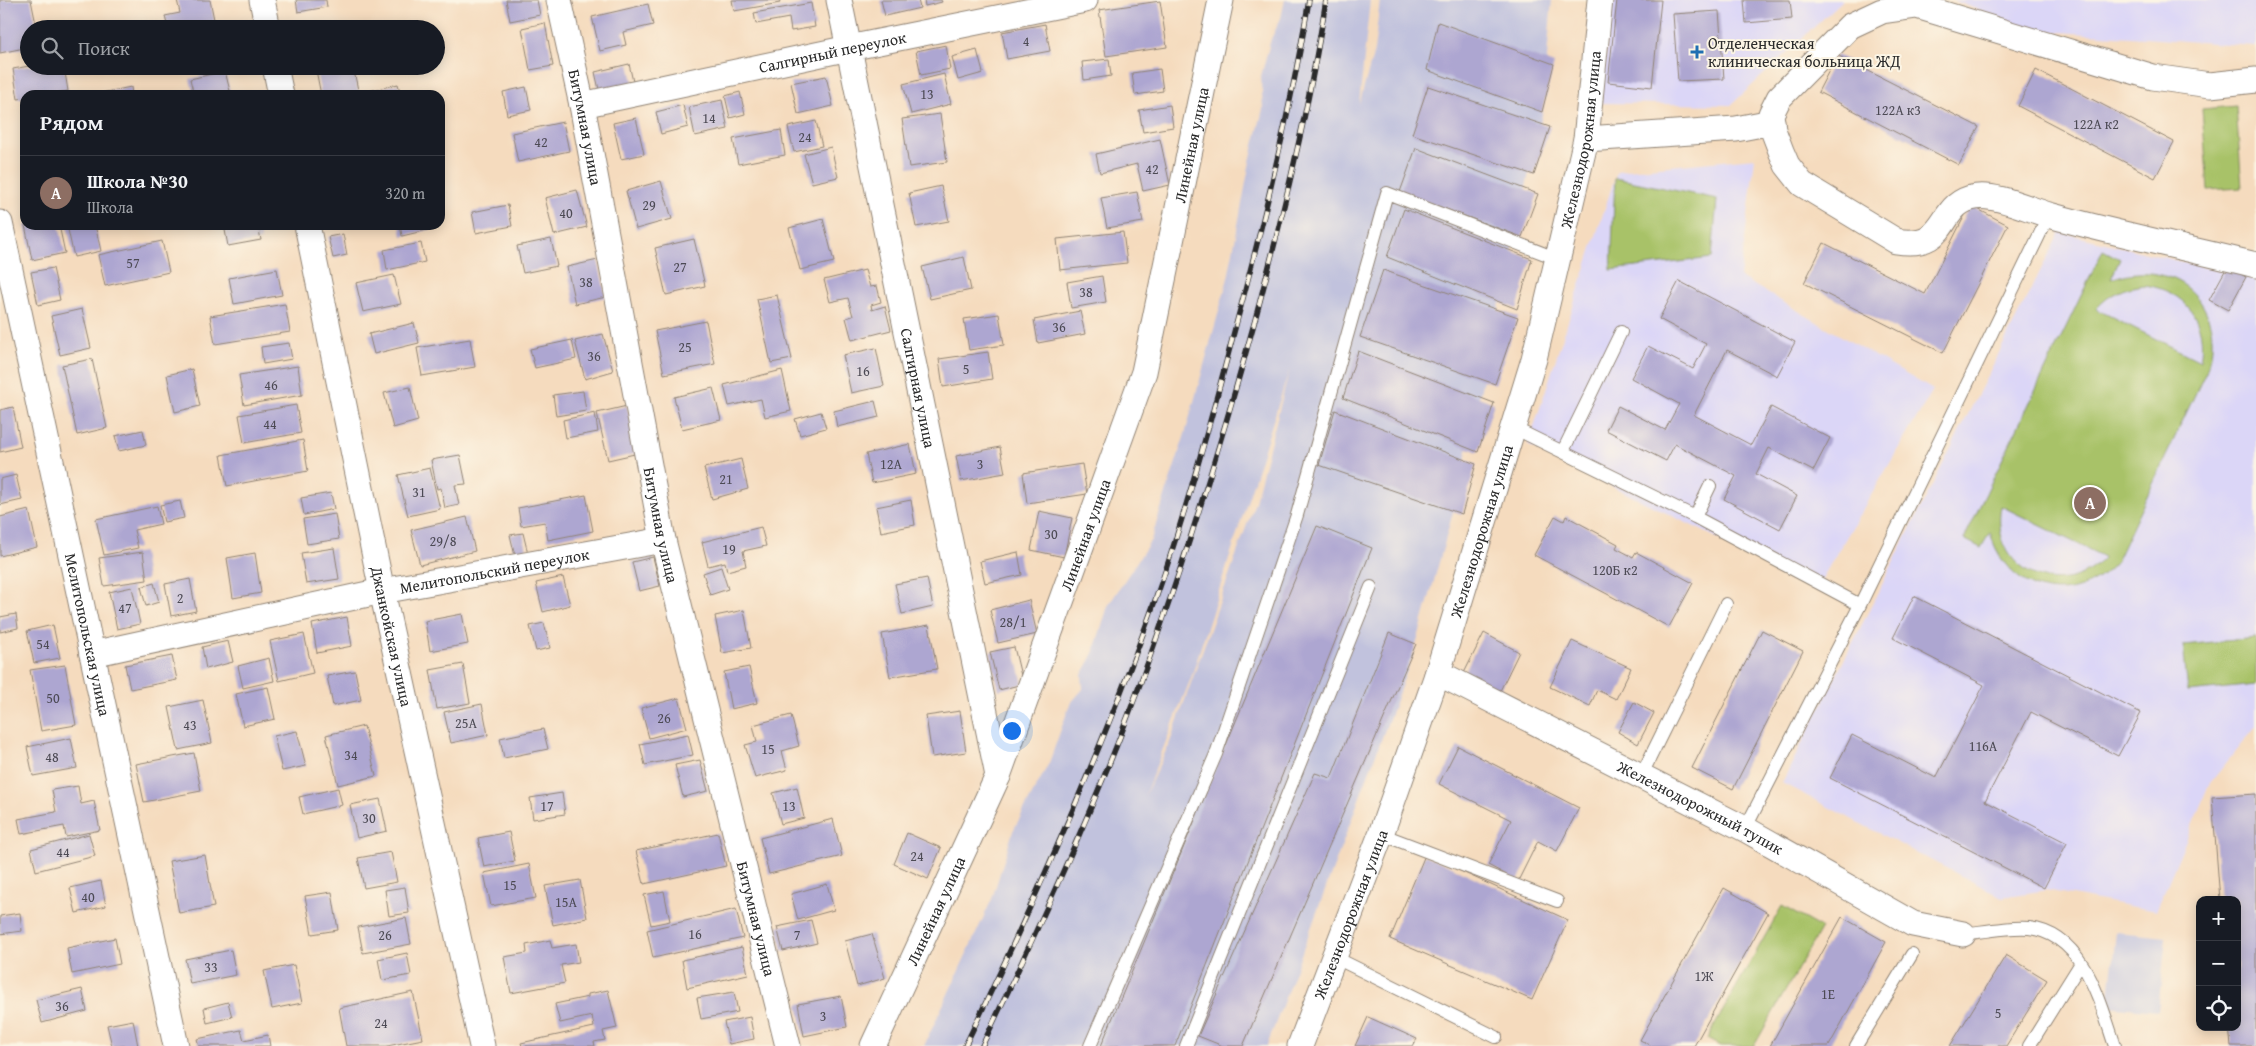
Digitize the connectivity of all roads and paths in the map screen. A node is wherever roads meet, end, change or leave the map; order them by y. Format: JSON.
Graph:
{"nodes":[{"id":1,"x":262,"y":0,"type":"edge"},
{"id":2,"x":559,"y":0,"type":"edge"},
{"id":3,"x":839,"y":0,"type":"edge"},
{"id":4,"x":1085,"y":0,"type":"edge"},
{"id":5,"x":1221,"y":0,"type":"edge"},
{"id":6,"x":1600,"y":0,"type":"edge"},
{"id":7,"x":266,"y":20,"type":"edge"},
{"id":8,"x":849,"y":48,"type":"junction"},
{"id":9,"x":277,"y":75,"type":"edge"},
{"id":10,"x":2256,"y":80,"type":"edge"},
{"id":11,"x":280,"y":90,"type":"edge"},
{"id":12,"x":582,"y":105,"type":"junction"},
{"id":13,"x":1772,"y":122,"type":"junction"},
{"id":14,"x":1586,"y":139,"type":"junction"},
{"id":15,"x":2049,"y":215,"type":"junction"},
{"id":16,"x":0,"y":223,"type":"edge"},
{"id":17,"x":308,"y":230,"type":"edge"},
{"id":18,"x":1558,"y":259,"type":"junction"},
{"id":19,"x":2256,"y":265,"type":"edge"},
{"id":20,"x":1621,"y":332,"type":"dead end"},
{"id":21,"x":1514,"y":428,"type":"junction"},
{"id":22,"x":1563,"y":451,"type":"junction"},
{"id":23,"x":1710,"y":486,"type":"dead end"},
{"id":24,"x":1695,"y":517,"type":"junction"},
{"id":25,"x":663,"y":540,"type":"junction"},
{"id":26,"x":1372,"y":587,"type":"dead end"},
{"id":27,"x":382,"y":591,"type":"junction"},
{"id":28,"x":1726,"y":604,"type":"dead end"},
{"id":29,"x":1860,"y":604,"type":"junction"},
{"id":30,"x":92,"y":654,"type":"junction"},
{"id":31,"x":1437,"y":675,"type":"junction"},
{"id":32,"x":998,"y":776,"type":"junction"},
{"id":33,"x":1641,"y":776,"type":"junction"},
{"id":34,"x":1745,"y":829,"type":"junction"},
{"id":35,"x":1381,"y":834,"type":"junction"},
{"id":36,"x":1557,"y":901,"type":"dead end"},
{"id":37,"x":1963,"y":934,"type":"joint"},
{"id":38,"x":1912,"y":954,"type":"dead end"},
{"id":39,"x":1334,"y":957,"type":"junction"},
{"id":40,"x":2081,"y":963,"type":"junction"},
{"id":41,"x":1496,"y":1037,"type":"dead end"},
{"id":42,"x":176,"y":1046,"type":"edge"},
{"id":43,"x":482,"y":1046,"type":"edge"},
{"id":44,"x":788,"y":1046,"type":"edge"},
{"id":45,"x":872,"y":1046,"type":"edge"},
{"id":46,"x":1090,"y":1046,"type":"edge"},
{"id":47,"x":1186,"y":1046,"type":"edge"},
{"id":48,"x":1300,"y":1046,"type":"edge"},
{"id":49,"x":1856,"y":1046,"type":"edge"},
{"id":50,"x":2030,"y":1046,"type":"edge"},
{"id":51,"x":2114,"y":1046,"type":"edge"}],
"edges":[{"from":1,"to":7,"type":"street"},
{"from":2,"to":12,"type":"street","name":"Битумная улица"},
{"from":3,"to":8,"type":"street","name":"Салгирная улица"},
{"from":4,"to":8,"type":"street","name":"Салгирный переулок"},
{"from":5,"to":32,"type":"street","name":"Линейная улица"},
{"from":6,"to":14,"type":"street","name":"Железнодорожная улица"},
{"from":8,"to":12,"type":"street","name":"Салгирный переулок"},
{"from":8,"to":32,"type":"street","name":"Салгирная улица"},
{"from":9,"to":11,"type":"street"},
{"from":10,"to":13,"type":"street"},
{"from":12,"to":25,"type":"street","name":"Битумная улица"},
{"from":13,"to":14,"type":"street"},
{"from":13,"to":15,"type":"street"},
{"from":14,"to":18,"type":"street","name":"Железнодорожная улица"},
{"from":15,"to":19,"type":"street"},
{"from":15,"to":29,"type":"lane"},
{"from":16,"to":30,"type":"street","name":"Мелитопольская улица"},
{"from":17,"to":27,"type":"street","name":"Джанкойская улица"},
{"from":18,"to":21,"type":"street","name":"Железнодорожная улица"},
{"from":18,"to":46,"type":"lane"},
{"from":20,"to":22,"type":"lane"},
{"from":21,"to":22,"type":"lane"},
{"from":21,"to":31,"type":"street","name":"Железнодорожная улица"},
{"from":22,"to":24,"type":"lane"},
{"from":23,"to":24,"type":"lane"},
{"from":24,"to":29,"type":"lane"},
{"from":25,"to":27,"type":"street","name":"Мелитопольский переулок"},
{"from":25,"to":44,"type":"street","name":"Битумная улица"},
{"from":26,"to":47,"type":"lane"},
{"from":27,"to":30,"type":"street","name":"Мелитопольский переулок"},
{"from":27,"to":43,"type":"street","name":"Джанкойская улица"},
{"from":28,"to":33,"type":"lane"},
{"from":29,"to":34,"type":"lane"},
{"from":30,"to":42,"type":"street","name":"Мелитопольская улица"},
{"from":31,"to":33,"type":"street","name":"Железнодорожный тупик"},
{"from":31,"to":35,"type":"street","name":"Железнодорожная улица"},
{"from":32,"to":45,"type":"street","name":"Линейная улица"},
{"from":33,"to":34,"type":"street","name":"Железнодорожный тупик"},
{"from":34,"to":37,"type":"street","name":"Железнодорожный тупик"},
{"from":35,"to":36,"type":"lane"},
{"from":35,"to":39,"type":"street","name":"Железнодорожная улица"},
{"from":37,"to":40,"type":"lane"},
{"from":38,"to":49,"type":"lane"},
{"from":39,"to":41,"type":"lane"},
{"from":39,"to":48,"type":"street","name":"Железнодорожная улица"},
{"from":40,"to":50,"type":"lane"},
{"from":40,"to":51,"type":"lane"}]}
